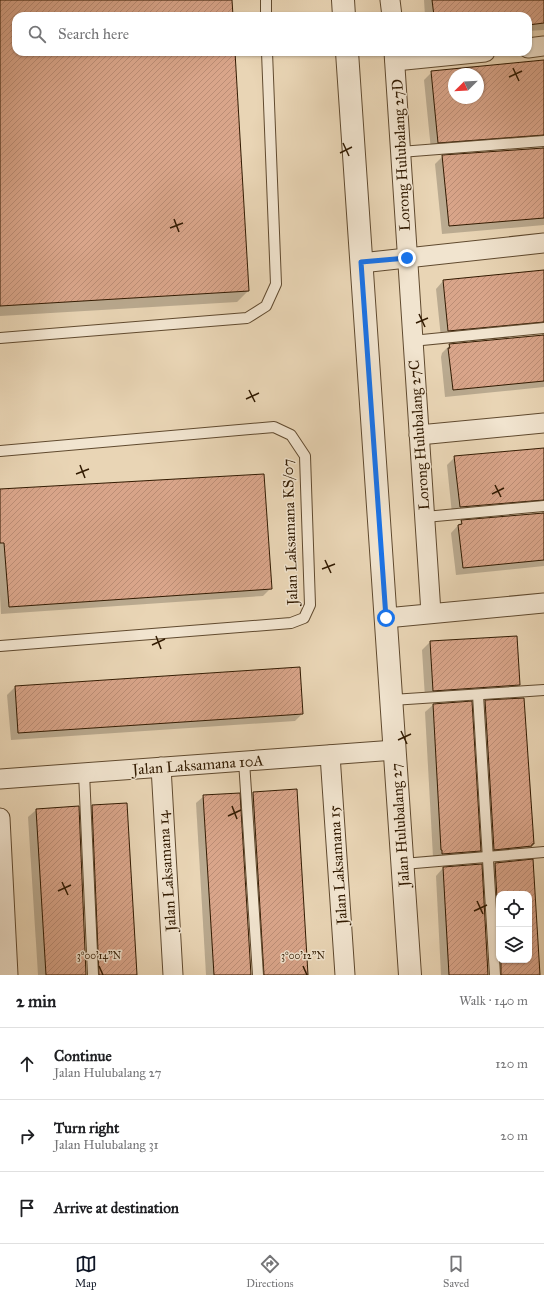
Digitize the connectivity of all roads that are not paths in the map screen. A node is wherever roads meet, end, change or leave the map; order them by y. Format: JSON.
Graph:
{"nodes":[{"id":1,"x":266,"y":0,"type":"edge"},
{"id":2,"x":343,"y":0,"type":"edge"},
{"id":3,"x":390,"y":0,"type":"edge"},
{"id":4,"x":266,"y":12,"type":"edge"},
{"id":5,"x":344,"y":12,"type":"edge"},
{"id":6,"x":392,"y":12,"type":"edge"},
{"id":7,"x":544,"y":46,"type":"edge"},
{"id":8,"x":532,"y":48,"type":"edge"},
{"id":9,"x":267,"y":56,"type":"edge"},
{"id":10,"x":347,"y":56,"type":"edge"},
{"id":11,"x":395,"y":56,"type":"edge"},
{"id":12,"x":544,"y":141,"type":"edge"},
{"id":13,"x":400,"y":152,"type":"junction"},
{"id":14,"x":544,"y":243,"type":"edge"},
{"id":15,"x":407,"y":258,"type":"junction"},
{"id":16,"x":361,"y":262,"type":"junction"},
{"id":17,"x":544,"y":328,"type":"edge"},
{"id":18,"x":0,"y":338,"type":"edge"},
{"id":19,"x":412,"y":340,"type":"junction"},
{"id":20,"x":544,"y":423,"type":"edge"},
{"id":21,"x":419,"y":435,"type":"junction"},
{"id":22,"x":0,"y":451,"type":"edge"},
{"id":23,"x":544,"y":506,"type":"edge"},
{"id":24,"x":425,"y":517,"type":"junction"},
{"id":25,"x":544,"y":603,"type":"edge"},
{"id":26,"x":431,"y":613,"type":"junction"},
{"id":27,"x":386,"y":618,"type":"junction"},
{"id":28,"x":0,"y":646,"type":"edge"},
{"id":29,"x":544,"y":690,"type":"edge"},
{"id":30,"x":478,"y":695,"type":"junction"},
{"id":31,"x":392,"y":700,"type":"junction"},
{"id":32,"x":395,"y":750,"type":"junction"},
{"id":33,"x":330,"y":755,"type":"junction"},
{"id":34,"x":244,"y":761,"type":"junction"},
{"id":35,"x":161,"y":768,"type":"junction"},
{"id":36,"x":84,"y":773,"type":"junction"},
{"id":37,"x":0,"y":779,"type":"edge"},
{"id":38,"x":0,"y":818,"type":"edge"},
{"id":39,"x":544,"y":852,"type":"edge"},
{"id":40,"x":489,"y":857,"type":"junction"},
{"id":41,"x":403,"y":864,"type":"junction"},
{"id":42,"x":8,"y":975,"type":"edge"},
{"id":43,"x":93,"y":975,"type":"edge"},
{"id":44,"x":174,"y":975,"type":"edge"},
{"id":45,"x":258,"y":975,"type":"edge"},
{"id":46,"x":345,"y":975,"type":"edge"},
{"id":47,"x":410,"y":975,"type":"edge"},
{"id":48,"x":495,"y":975,"type":"edge"}],
"edges":[{"from":1,"to":4,"type":"lane"},
{"from":2,"to":5,"type":"street"},
{"from":3,"to":6,"type":"street"},
{"from":7,"to":8,"type":"street"},
{"from":9,"to":18,"type":"lane"},
{"from":10,"to":16,"type":"street","name":"Jalan Hulubalang 27"},
{"from":11,"to":13,"type":"street","name":"Lorong Hulubalang 27D"},
{"from":12,"to":13,"type":"lane"},
{"from":13,"to":15,"type":"street","name":"Lorong Hulubalang 27D"},
{"from":14,"to":15,"type":"street"},
{"from":15,"to":16,"type":"street"},
{"from":15,"to":19,"type":"street","name":"Lorong Hulubalang 27C"},
{"from":16,"to":27,"type":"street","name":"Jalan Hulubalang 27"},
{"from":17,"to":19,"type":"lane"},
{"from":19,"to":21,"type":"street","name":"Lorong Hulubalang 27C"},
{"from":20,"to":21,"type":"street"},
{"from":21,"to":24,"type":"street","name":"Lorong Hulubalang 27C"},
{"from":22,"to":28,"type":"lane","name":"Jalan Laksamana KS/07"},
{"from":23,"to":24,"type":"lane"},
{"from":24,"to":26,"type":"street","name":"Lorong Hulubalang 27C"},
{"from":25,"to":26,"type":"street"},
{"from":26,"to":27,"type":"street"},
{"from":27,"to":31,"type":"street","name":"Jalan Hulubalang 27"},
{"from":29,"to":30,"type":"lane"},
{"from":30,"to":31,"type":"lane"},
{"from":30,"to":40,"type":"lane"},
{"from":31,"to":32,"type":"street","name":"Jalan Hulubalang 27"},
{"from":32,"to":33,"type":"street","name":"Jalan Laksamana 10A"},
{"from":32,"to":41,"type":"street","name":"Jalan Hulubalang 27"},
{"from":33,"to":34,"type":"street","name":"Jalan Laksamana 10A"},
{"from":33,"to":46,"type":"street","name":"Jalan Laksamana 15"},
{"from":34,"to":35,"type":"street","name":"Jalan Laksamana 10A"},
{"from":34,"to":45,"type":"lane"},
{"from":35,"to":36,"type":"street","name":"Jalan Laksamana 10A"},
{"from":35,"to":44,"type":"street","name":"Jalan Laksamana 14"},
{"from":36,"to":37,"type":"street","name":"Jalan Laksamana 10A"},
{"from":36,"to":43,"type":"lane"},
{"from":38,"to":42,"type":"street"},
{"from":39,"to":40,"type":"lane"},
{"from":40,"to":41,"type":"lane"},
{"from":40,"to":48,"type":"lane"},
{"from":41,"to":47,"type":"street","name":"Jalan Hulubalang 27"}]}
